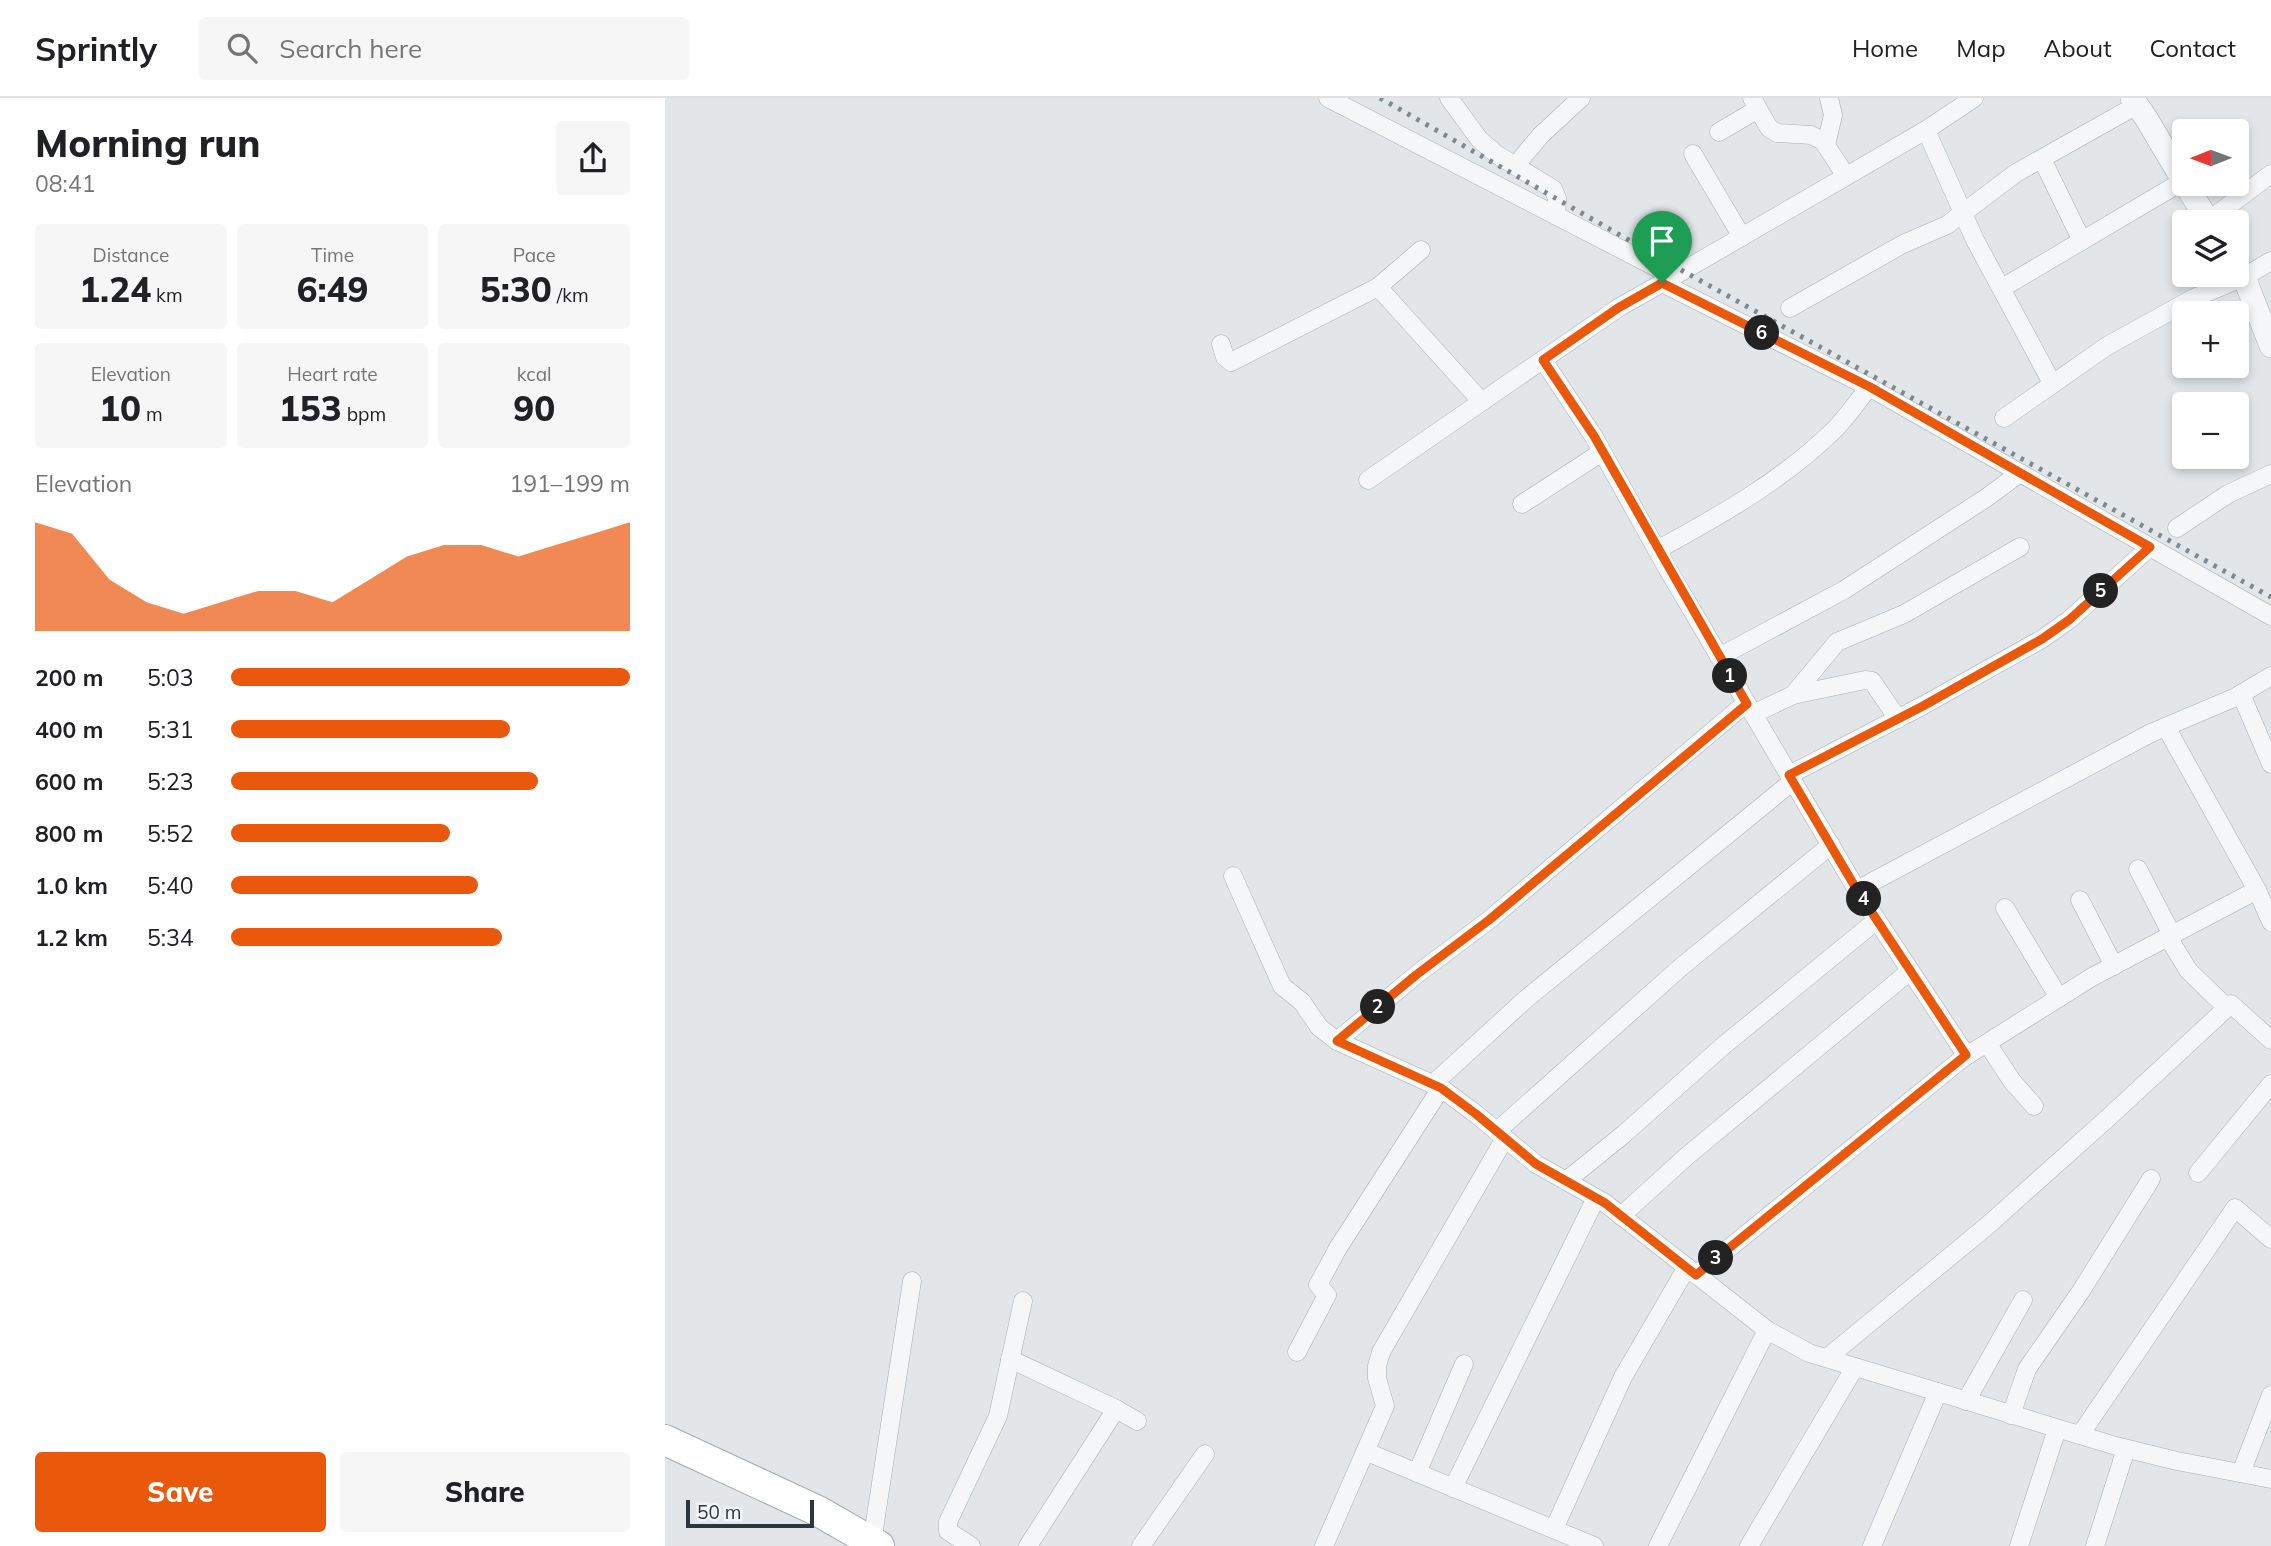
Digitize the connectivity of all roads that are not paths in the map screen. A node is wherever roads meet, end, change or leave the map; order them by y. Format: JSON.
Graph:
{"nodes":[{"id":1,"x":1328,"y":98,"type":"edge"},
{"id":2,"x":1449,"y":98,"type":"edge"},
{"id":3,"x":1581,"y":98,"type":"edge"},
{"id":4,"x":1829,"y":98,"type":"edge"},
{"id":5,"x":1974,"y":98,"type":"edge"},
{"id":6,"x":2134,"y":102,"type":"edge"},
{"id":7,"x":1755,"y":103,"type":"edge"},
{"id":8,"x":1926,"y":130,"type":"junction"},
{"id":9,"x":1719,"y":132,"type":"dead end"},
{"id":10,"x":1826,"y":145,"type":"junction"},
{"id":11,"x":1693,"y":154,"type":"dead end"},
{"id":12,"x":2042,"y":159,"type":"junction"},
{"id":13,"x":2172,"y":163,"type":"edge"},
{"id":14,"x":1515,"y":166,"type":"junction"},
{"id":15,"x":2271,"y":174,"type":"edge"},
{"id":16,"x":1846,"y":176,"type":"junction"},
{"id":17,"x":2172,"y":189,"type":"edge"},
{"id":18,"x":2224,"y":210,"type":"edge"},
{"id":19,"x":1963,"y":212,"type":"junction"},
{"id":20,"x":1556,"y":216,"type":"junction"},
{"id":21,"x":1742,"y":237,"type":"junction"},
{"id":22,"x":2082,"y":241,"type":"junction"},
{"id":23,"x":1421,"y":250,"type":"dead end"},
{"id":24,"x":2271,"y":261,"type":"edge"},
{"id":25,"x":2249,"y":268,"type":"edge"},
{"id":26,"x":1667,"y":280,"type":"junction"},
{"id":27,"x":1378,"y":287,"type":"junction"},
{"id":28,"x":2213,"y":287,"type":"edge"},
{"id":29,"x":2247,"y":287,"type":"edge"},
{"id":30,"x":2002,"y":288,"type":"junction"},
{"id":31,"x":1790,"y":308,"type":"dead end"},
{"id":32,"x":1221,"y":344,"type":"dead end"},
{"id":33,"x":2271,"y":346,"type":"edge"},
{"id":34,"x":1543,"y":360,"type":"junction"},
{"id":35,"x":2052,"y":383,"type":"junction"},
{"id":36,"x":1870,"y":387,"type":"junction"},
{"id":37,"x":1481,"y":401,"type":"junction"},
{"id":38,"x":2004,"y":418,"type":"dead end"},
{"id":39,"x":1602,"y":452,"type":"junction"},
{"id":40,"x":2019,"y":473,"type":"junction"},
{"id":41,"x":2271,"y":474,"type":"edge"},
{"id":42,"x":1368,"y":480,"type":"dead end"},
{"id":43,"x":1522,"y":504,"type":"dead end"},
{"id":44,"x":2177,"y":528,"type":"dead end"},
{"id":45,"x":2020,"y":547,"type":"dead end"},
{"id":46,"x":2150,"y":547,"type":"junction"},
{"id":47,"x":1657,"y":550,"type":"junction"},
{"id":48,"x":2271,"y":616,"type":"edge"},
{"id":49,"x":1719,"y":657,"type":"junction"},
{"id":50,"x":2271,"y":676,"type":"edge"},
{"id":51,"x":2241,"y":694,"type":"junction"},
{"id":52,"x":1794,"y":695,"type":"junction"},
{"id":53,"x":1750,"y":709,"type":"junction"},
{"id":54,"x":1898,"y":719,"type":"junction"},
{"id":55,"x":2166,"y":727,"type":"junction"},
{"id":56,"x":2271,"y":764,"type":"edge"},
{"id":57,"x":1791,"y":778,"type":"junction"},
{"id":58,"x":1831,"y":845,"type":"junction"},
{"id":59,"x":2138,"y":869,"type":"dead end"},
{"id":60,"x":1233,"y":876,"type":"dead end"},
{"id":61,"x":1857,"y":890,"type":"junction"},
{"id":62,"x":2257,"y":890,"type":"junction"},
{"id":63,"x":2080,"y":900,"type":"dead end"},
{"id":64,"x":2005,"y":908,"type":"dead end"},
{"id":65,"x":1877,"y":920,"type":"junction"},
{"id":66,"x":2271,"y":922,"type":"edge"},
{"id":67,"x":2170,"y":936,"type":"junction"},
{"id":68,"x":2114,"y":966,"type":"junction"},
{"id":69,"x":1910,"y":971,"type":"junction"},
{"id":70,"x":2059,"y":998,"type":"junction"},
{"id":71,"x":2227,"y":1008,"type":"junction"},
{"id":72,"x":2271,"y":1040,"type":"edge"},
{"id":73,"x":1337,"y":1041,"type":"junction"},
{"id":74,"x":1987,"y":1043,"type":"junction"},
{"id":75,"x":1966,"y":1055,"type":"junction"},
{"id":76,"x":2271,"y":1084,"type":"edge"},
{"id":77,"x":1437,"y":1086,"type":"junction"},
{"id":78,"x":2034,"y":1106,"type":"dead end"},
{"id":79,"x":1501,"y":1135,"type":"junction"},
{"id":80,"x":2198,"y":1173,"type":"dead end"},
{"id":81,"x":2151,"y":1179,"type":"dead end"},
{"id":82,"x":1566,"y":1181,"type":"junction"},
{"id":83,"x":1596,"y":1198,"type":"junction"},
{"id":84,"x":1621,"y":1216,"type":"junction"},
{"id":85,"x":2268,"y":1231,"type":"edge"},
{"id":86,"x":1691,"y":1271,"type":"junction"},
{"id":87,"x":912,"y":1281,"type":"dead end"},
{"id":88,"x":2023,"y":1300,"type":"dead end"},
{"id":89,"x":1023,"y":1301,"type":"dead end"},
{"id":90,"x":1767,"y":1330,"type":"junction"},
{"id":91,"x":1297,"y":1352,"type":"dead end"},
{"id":92,"x":1827,"y":1358,"type":"junction"},
{"id":93,"x":1010,"y":1359,"type":"junction"},
{"id":94,"x":1464,"y":1364,"type":"dead end"},
{"id":95,"x":1855,"y":1367,"type":"junction"},
{"id":96,"x":1938,"y":1392,"type":"junction"},
{"id":97,"x":2271,"y":1395,"type":"edge"},
{"id":98,"x":1966,"y":1401,"type":"junction"},
{"id":99,"x":1117,"y":1409,"type":"junction"},
{"id":100,"x":2011,"y":1415,"type":"junction"},
{"id":101,"x":1137,"y":1421,"type":"dead end"},
{"id":102,"x":2057,"y":1429,"type":"junction"},
{"id":103,"x":2080,"y":1435,"type":"junction"},
{"id":104,"x":665,"y":1440,"type":"edge"},
{"id":105,"x":2126,"y":1449,"type":"junction"},
{"id":106,"x":1367,"y":1452,"type":"junction"},
{"id":107,"x":1205,"y":1454,"type":"dead end"},
{"id":108,"x":1417,"y":1473,"type":"junction"},
{"id":109,"x":2241,"y":1474,"type":"junction"},
{"id":110,"x":2271,"y":1479,"type":"edge"},
{"id":111,"x":1453,"y":1488,"type":"junction"},
{"id":112,"x":1554,"y":1529,"type":"junction"},
{"id":113,"x":875,"y":1544,"type":"edge"},
{"id":114,"x":1584,"y":1544,"type":"edge"},
{"id":115,"x":971,"y":1546,"type":"edge"},
{"id":116,"x":1028,"y":1546,"type":"edge"},
{"id":117,"x":1141,"y":1546,"type":"edge"},
{"id":118,"x":1324,"y":1546,"type":"edge"},
{"id":119,"x":1658,"y":1546,"type":"edge"},
{"id":120,"x":1749,"y":1546,"type":"edge"},
{"id":121,"x":1872,"y":1546,"type":"edge"},
{"id":122,"x":2019,"y":1546,"type":"edge"},
{"id":123,"x":2095,"y":1546,"type":"edge"}],
"edges":[{"from":1,"to":20,"type":"street"},
{"from":2,"to":14,"type":"street"},
{"from":3,"to":14,"type":"street"},
{"from":4,"to":10,"type":"street"},
{"from":5,"to":8,"type":"street"},
{"from":6,"to":12,"type":"street"},
{"from":6,"to":13,"type":"street"},
{"from":7,"to":9,"type":"street"},
{"from":7,"to":10,"type":"street"},
{"from":8,"to":16,"type":"street"},
{"from":8,"to":19,"type":"street"},
{"from":10,"to":16,"type":"street"},
{"from":11,"to":21,"type":"street"},
{"from":12,"to":19,"type":"street"},
{"from":12,"to":22,"type":"street"},
{"from":14,"to":20,"type":"street"},
{"from":15,"to":18,"type":"street"},
{"from":16,"to":21,"type":"street"},
{"from":17,"to":22,"type":"street"},
{"from":19,"to":30,"type":"street"},
{"from":19,"to":31,"type":"street"},
{"from":20,"to":26,"type":"street"},
{"from":21,"to":26,"type":"street"},
{"from":22,"to":30,"type":"street"},
{"from":23,"to":27,"type":"street"},
{"from":24,"to":25,"type":"street"},
{"from":26,"to":34,"type":"street"},
{"from":26,"to":36,"type":"street"},
{"from":27,"to":32,"type":"street"},
{"from":27,"to":37,"type":"street"},
{"from":28,"to":35,"type":"street"},
{"from":29,"to":33,"type":"street"},
{"from":30,"to":35,"type":"street"},
{"from":34,"to":37,"type":"street"},
{"from":34,"to":39,"type":"street"},
{"from":35,"to":38,"type":"street"},
{"from":36,"to":40,"type":"street"},
{"from":36,"to":47,"type":"street"},
{"from":37,"to":42,"type":"street"},
{"from":39,"to":43,"type":"street"},
{"from":39,"to":47,"type":"street"},
{"from":40,"to":46,"type":"street"},
{"from":40,"to":49,"type":"street"},
{"from":41,"to":44,"type":"street"},
{"from":45,"to":52,"type":"street"},
{"from":46,"to":48,"type":"street"},
{"from":46,"to":54,"type":"street"},
{"from":47,"to":49,"type":"street"},
{"from":49,"to":53,"type":"street"},
{"from":50,"to":51,"type":"street"},
{"from":51,"to":55,"type":"street"},
{"from":51,"to":56,"type":"street"},
{"from":52,"to":53,"type":"street"},
{"from":52,"to":54,"type":"street"},
{"from":53,"to":57,"type":"street"},
{"from":53,"to":73,"type":"street"},
{"from":54,"to":57,"type":"street"},
{"from":55,"to":61,"type":"street"},
{"from":55,"to":62,"type":"street"},
{"from":57,"to":58,"type":"street"},
{"from":57,"to":77,"type":"street"},
{"from":58,"to":61,"type":"street"},
{"from":58,"to":79,"type":"street"},
{"from":59,"to":67,"type":"street"},
{"from":60,"to":73,"type":"street"},
{"from":61,"to":65,"type":"street"},
{"from":62,"to":66,"type":"street"},
{"from":62,"to":67,"type":"street"},
{"from":63,"to":68,"type":"street"},
{"from":64,"to":70,"type":"street"},
{"from":65,"to":69,"type":"street"},
{"from":65,"to":82,"type":"street"},
{"from":67,"to":68,"type":"street"},
{"from":67,"to":71,"type":"street"},
{"from":68,"to":70,"type":"street"},
{"from":69,"to":75,"type":"street"},
{"from":69,"to":84,"type":"street"},
{"from":70,"to":74,"type":"street"},
{"from":71,"to":72,"type":"street"},
{"from":71,"to":92,"type":"street"},
{"from":73,"to":77,"type":"street"},
{"from":74,"to":75,"type":"street"},
{"from":74,"to":78,"type":"street"},
{"from":75,"to":86,"type":"street"},
{"from":76,"to":80,"type":"street"},
{"from":77,"to":79,"type":"street"},
{"from":77,"to":91,"type":"street"},
{"from":79,"to":82,"type":"street"},
{"from":79,"to":106,"type":"street"},
{"from":81,"to":100,"type":"street"},
{"from":82,"to":83,"type":"street"},
{"from":83,"to":84,"type":"street"},
{"from":83,"to":111,"type":"street"},
{"from":84,"to":86,"type":"street"},
{"from":85,"to":103,"type":"street"},
{"from":86,"to":90,"type":"street"},
{"from":86,"to":112,"type":"street"},
{"from":87,"to":113,"type":"street"},
{"from":88,"to":98,"type":"street"},
{"from":89,"to":93,"type":"street"},
{"from":90,"to":92,"type":"street"},
{"from":90,"to":119,"type":"street"},
{"from":92,"to":95,"type":"street"},
{"from":93,"to":99,"type":"street"},
{"from":93,"to":115,"type":"street"},
{"from":94,"to":108,"type":"street"},
{"from":95,"to":96,"type":"street"},
{"from":95,"to":120,"type":"street"},
{"from":96,"to":98,"type":"street"},
{"from":96,"to":121,"type":"street"},
{"from":97,"to":109,"type":"street"},
{"from":98,"to":100,"type":"street"},
{"from":99,"to":101,"type":"street"},
{"from":99,"to":116,"type":"street"},
{"from":100,"to":102,"type":"street"},
{"from":102,"to":103,"type":"street"},
{"from":102,"to":122,"type":"street"},
{"from":103,"to":105,"type":"street"},
{"from":104,"to":113,"type":"main road"},
{"from":105,"to":109,"type":"street"},
{"from":105,"to":123,"type":"street"},
{"from":106,"to":108,"type":"street"},
{"from":106,"to":118,"type":"street"},
{"from":107,"to":117,"type":"street"},
{"from":108,"to":111,"type":"street"},
{"from":109,"to":110,"type":"street"},
{"from":111,"to":112,"type":"street"},
{"from":112,"to":114,"type":"street"}]}
